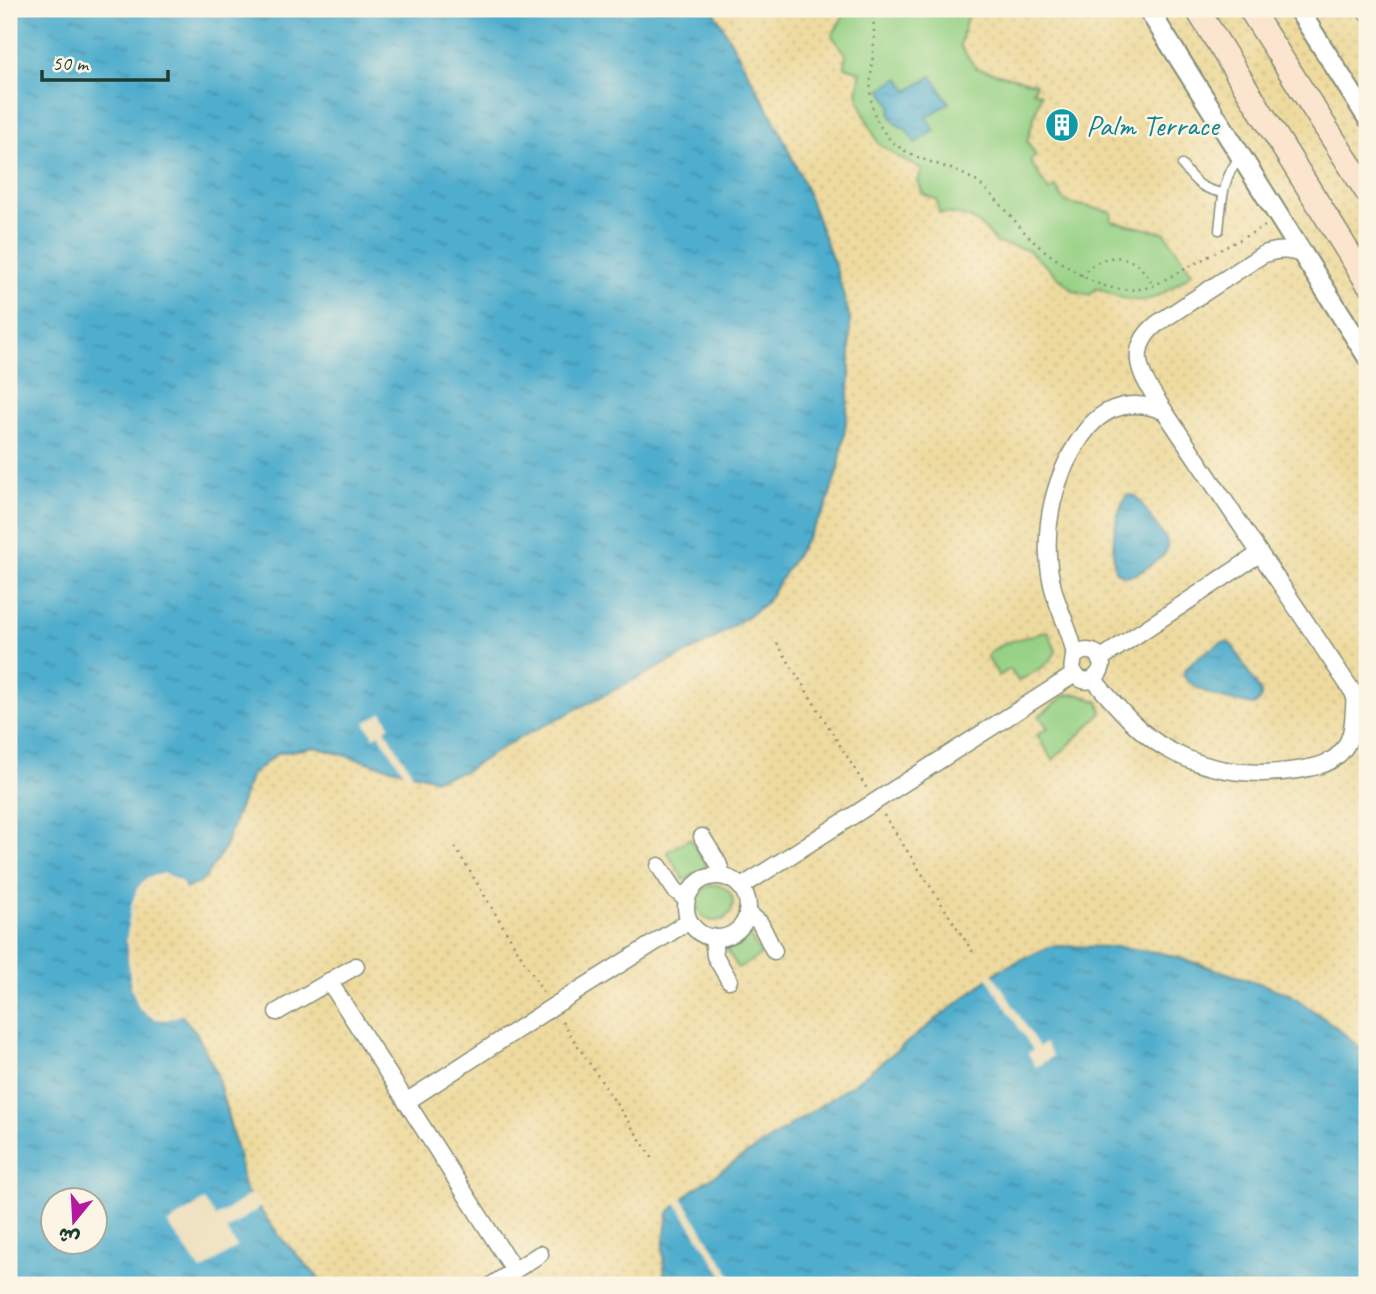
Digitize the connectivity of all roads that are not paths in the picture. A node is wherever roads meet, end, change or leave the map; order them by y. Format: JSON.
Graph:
{"nodes":[{"id":1,"x":1148,"y":9,"type":"edge"},
{"id":2,"x":1197,"y":9,"type":"edge"},
{"id":3,"x":1250,"y":9,"type":"edge"},
{"id":4,"x":1298,"y":9,"type":"edge"},
{"id":5,"x":1367,"y":117,"type":"edge"},
{"id":6,"x":1242,"y":155,"type":"junction"},
{"id":7,"x":1182,"y":165,"type":"dead end"},
{"id":8,"x":1367,"y":192,"type":"edge"},
{"id":9,"x":1223,"y":193,"type":"junction"},
{"id":10,"x":1219,"y":230,"type":"dead end"},
{"id":11,"x":1304,"y":255,"type":"junction"},
{"id":12,"x":1367,"y":282,"type":"edge"},
{"id":13,"x":1367,"y":356,"type":"edge"},
{"id":14,"x":1165,"y":412,"type":"junction"},
{"id":15,"x":1259,"y":554,"type":"junction"},
{"id":16,"x":1075,"y":656,"type":"junction"},
{"id":17,"x":1100,"y":659,"type":"junction"},
{"id":18,"x":1074,"y":674,"type":"junction"},
{"id":19,"x":1093,"y":679,"type":"junction"},
{"id":20,"x":1354,"y":695,"type":"junction"},
{"id":21,"x":1367,"y":713,"type":"edge"},
{"id":22,"x":702,"y":837,"type":"dead end"},
{"id":23,"x":659,"y":866,"type":"dead end"},
{"id":24,"x":723,"y":876,"type":"junction"},
{"id":25,"x":741,"y":887,"type":"junction"},
{"id":26,"x":686,"y":899,"type":"junction"},
{"id":27,"x":747,"y":912,"type":"junction"},
{"id":28,"x":689,"y":921,"type":"junction"},
{"id":29,"x":713,"y":937,"type":"junction"},
{"id":30,"x":774,"y":951,"type":"dead end"},
{"id":31,"x":356,"y":965,"type":"dead end"},
{"id":32,"x":729,"y":980,"type":"dead end"},
{"id":33,"x":329,"y":981,"type":"junction"},
{"id":34,"x":277,"y":1012,"type":"dead end"},
{"id":35,"x":407,"y":1102,"type":"junction"},
{"id":36,"x":540,"y":1254,"type":"dead end"},
{"id":37,"x":514,"y":1270,"type":"junction"},
{"id":38,"x":492,"y":1285,"type":"edge"}],
"edges":[{"from":1,"to":6,"type":"street"},
{"from":2,"to":12,"type":"main road"},
{"from":3,"to":8,"type":"main road"},
{"from":4,"to":5,"type":"street"},
{"from":6,"to":9,"type":"lane"},
{"from":6,"to":11,"type":"street"},
{"from":7,"to":9,"type":"lane"},
{"from":9,"to":10,"type":"lane"},
{"from":11,"to":13,"type":"street"},
{"from":11,"to":14,"type":"street"},
{"from":14,"to":15,"type":"street"},
{"from":14,"to":16,"type":"street"},
{"from":15,"to":17,"type":"street"},
{"from":15,"to":20,"type":"street"},
{"from":16,"to":17,"type":"street"},
{"from":16,"to":18,"type":"street"},
{"from":17,"to":19,"type":"street"},
{"from":18,"to":19,"type":"street"},
{"from":18,"to":25,"type":"street"},
{"from":19,"to":20,"type":"street"},
{"from":20,"to":21,"type":"street"},
{"from":22,"to":24,"type":"street"},
{"from":23,"to":26,"type":"street"},
{"from":24,"to":25,"type":"street"},
{"from":24,"to":26,"type":"street"},
{"from":25,"to":27,"type":"street"},
{"from":26,"to":28,"type":"street"},
{"from":27,"to":29,"type":"street"},
{"from":27,"to":30,"type":"street"},
{"from":28,"to":29,"type":"street"},
{"from":28,"to":35,"type":"street"},
{"from":29,"to":32,"type":"street"},
{"from":31,"to":33,"type":"street"},
{"from":33,"to":34,"type":"street"},
{"from":33,"to":35,"type":"street"},
{"from":35,"to":37,"type":"street"},
{"from":36,"to":37,"type":"street"},
{"from":37,"to":38,"type":"street"}]}
